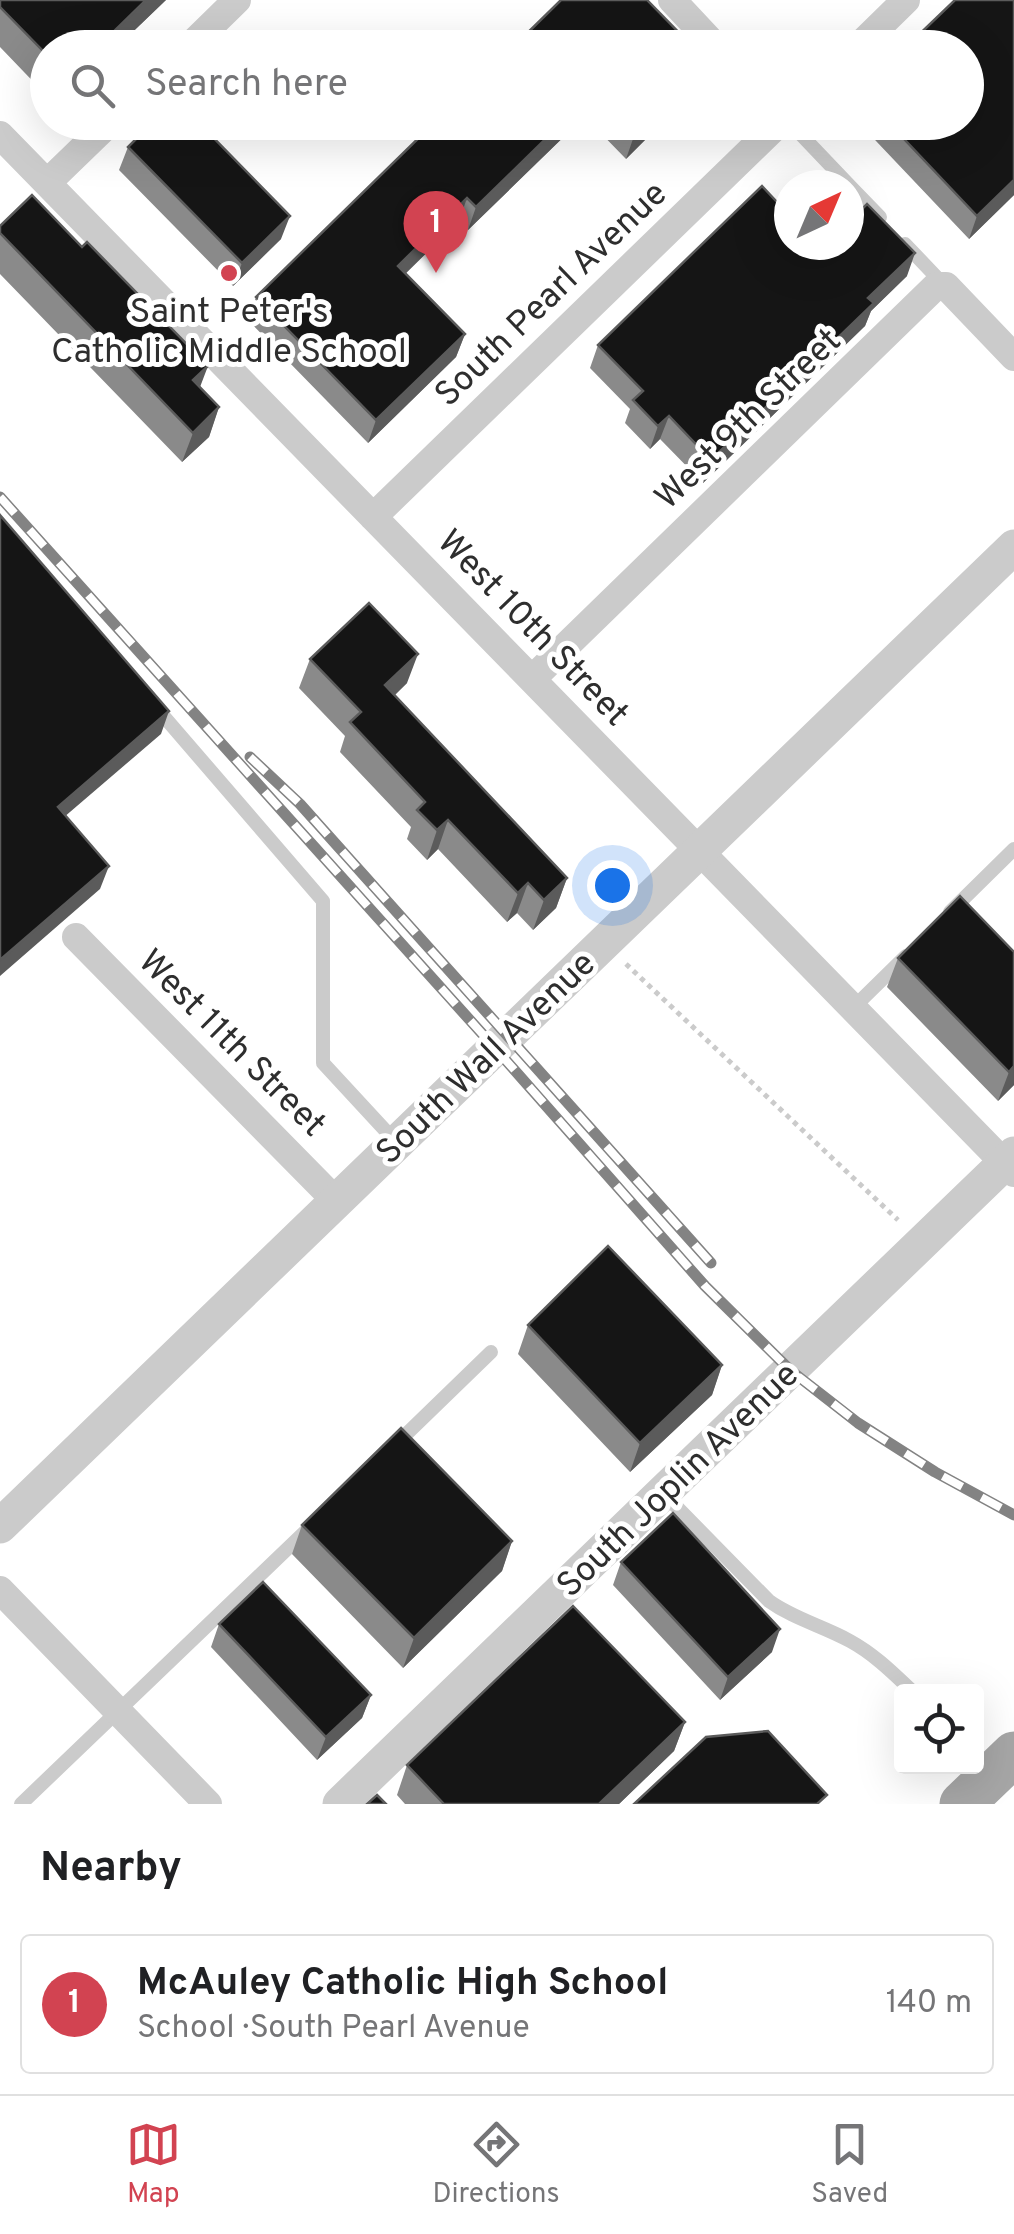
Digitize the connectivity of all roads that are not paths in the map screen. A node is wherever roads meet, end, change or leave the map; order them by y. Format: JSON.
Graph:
{"nodes":[{"id":1,"x":238,"y":0,"type":"edge"},
{"id":2,"x":672,"y":0,"type":"edge"},
{"id":3,"x":906,"y":0,"type":"edge"},
{"id":4,"x":207,"y":30,"type":"edge"},
{"id":5,"x":701,"y":30,"type":"edge"},
{"id":6,"x":875,"y":30,"type":"edge"},
{"id":7,"x":91,"y":140,"type":"edge"},
{"id":8,"x":761,"y":140,"type":"edge"},
{"id":9,"x":806,"y":140,"type":"edge"},
{"id":10,"x":4,"y":147,"type":"edge"},
{"id":11,"x":835,"y":170,"type":"edge"},
{"id":12,"x":47,"y":183,"type":"junction"},
{"id":13,"x":864,"y":201,"type":"edge"},
{"id":14,"x":946,"y":286,"type":"junction"},
{"id":15,"x":1014,"y":357,"type":"edge"},
{"id":16,"x":373,"y":517,"type":"junction"},
{"id":17,"x":1014,"y":547,"type":"edge"},
{"id":18,"x":532,"y":679,"type":"junction"},
{"id":19,"x":142,"y":691,"type":"edge"},
{"id":20,"x":1014,"y":849,"type":"edge"},
{"id":21,"x":699,"y":850,"type":"junction"},
{"id":22,"x":944,"y":918,"type":"edge"},
{"id":23,"x":76,"y":937,"type":"dead end"},
{"id":24,"x":916,"y":946,"type":"edge"},
{"id":25,"x":854,"y":1008,"type":"junction"},
{"id":26,"x":396,"y":1142,"type":"junction"},
{"id":27,"x":1011,"y":1163,"type":"edge"},
{"id":28,"x":336,"y":1201,"type":"junction"},
{"id":29,"x":492,"y":1352,"type":"dead end"},
{"id":30,"x":376,"y":1462,"type":"edge"},
{"id":31,"x":663,"y":1493,"type":"junction"},
{"id":32,"x":319,"y":1518,"type":"edge"},
{"id":33,"x":0,"y":1526,"type":"edge"},
{"id":34,"x":0,"y":1590,"type":"edge"},
{"id":35,"x":905,"y":1684,"type":"edge"},
{"id":36,"x":118,"y":1711,"type":"junction"},
{"id":37,"x":998,"y":1763,"type":"edge"},
{"id":38,"x":20,"y":1804,"type":"edge"},
{"id":39,"x":208,"y":1804,"type":"edge"},
{"id":40,"x":340,"y":1804,"type":"edge"},
{"id":41,"x":962,"y":1804,"type":"edge"}],
"edges":[{"from":1,"to":4,"type":"street"},
{"from":2,"to":5,"type":"street"},
{"from":3,"to":6,"type":"street"},
{"from":7,"to":12,"type":"street"},
{"from":8,"to":16,"type":"street","name":"South Pearl Avenue"},
{"from":9,"to":11,"type":"lane"},
{"from":10,"to":12,"type":"street","name":"West 10th Street"},
{"from":12,"to":16,"type":"street","name":"West 10th Street"},
{"from":13,"to":14,"type":"lane"},
{"from":14,"to":15,"type":"street"},
{"from":14,"to":18,"type":"street","name":"West 9th Street"},
{"from":16,"to":18,"type":"street","name":"West 10th Street"},
{"from":17,"to":21,"type":"street","name":"South Wall Avenue"},
{"from":18,"to":21,"type":"street","name":"West 10th Street"},
{"from":19,"to":26,"type":"lane"},
{"from":20,"to":22,"type":"lane"},
{"from":21,"to":25,"type":"street","name":"West 10th Street"},
{"from":21,"to":26,"type":"street","name":"South Wall Avenue"},
{"from":23,"to":28,"type":"street","name":"West 11th Street"},
{"from":24,"to":25,"type":"lane"},
{"from":25,"to":27,"type":"street","name":"West 10th Street"},
{"from":26,"to":28,"type":"street","name":"South Wall Avenue"},
{"from":27,"to":31,"type":"street","name":"South Joplin Avenue"},
{"from":28,"to":33,"type":"street","name":"South Wall Avenue"},
{"from":29,"to":30,"type":"lane"},
{"from":31,"to":35,"type":"lane"},
{"from":31,"to":40,"type":"street","name":"South Joplin Avenue"},
{"from":32,"to":36,"type":"lane"},
{"from":34,"to":36,"type":"street"},
{"from":36,"to":38,"type":"lane"},
{"from":36,"to":39,"type":"street"},
{"from":37,"to":41,"type":"main road"}]}
